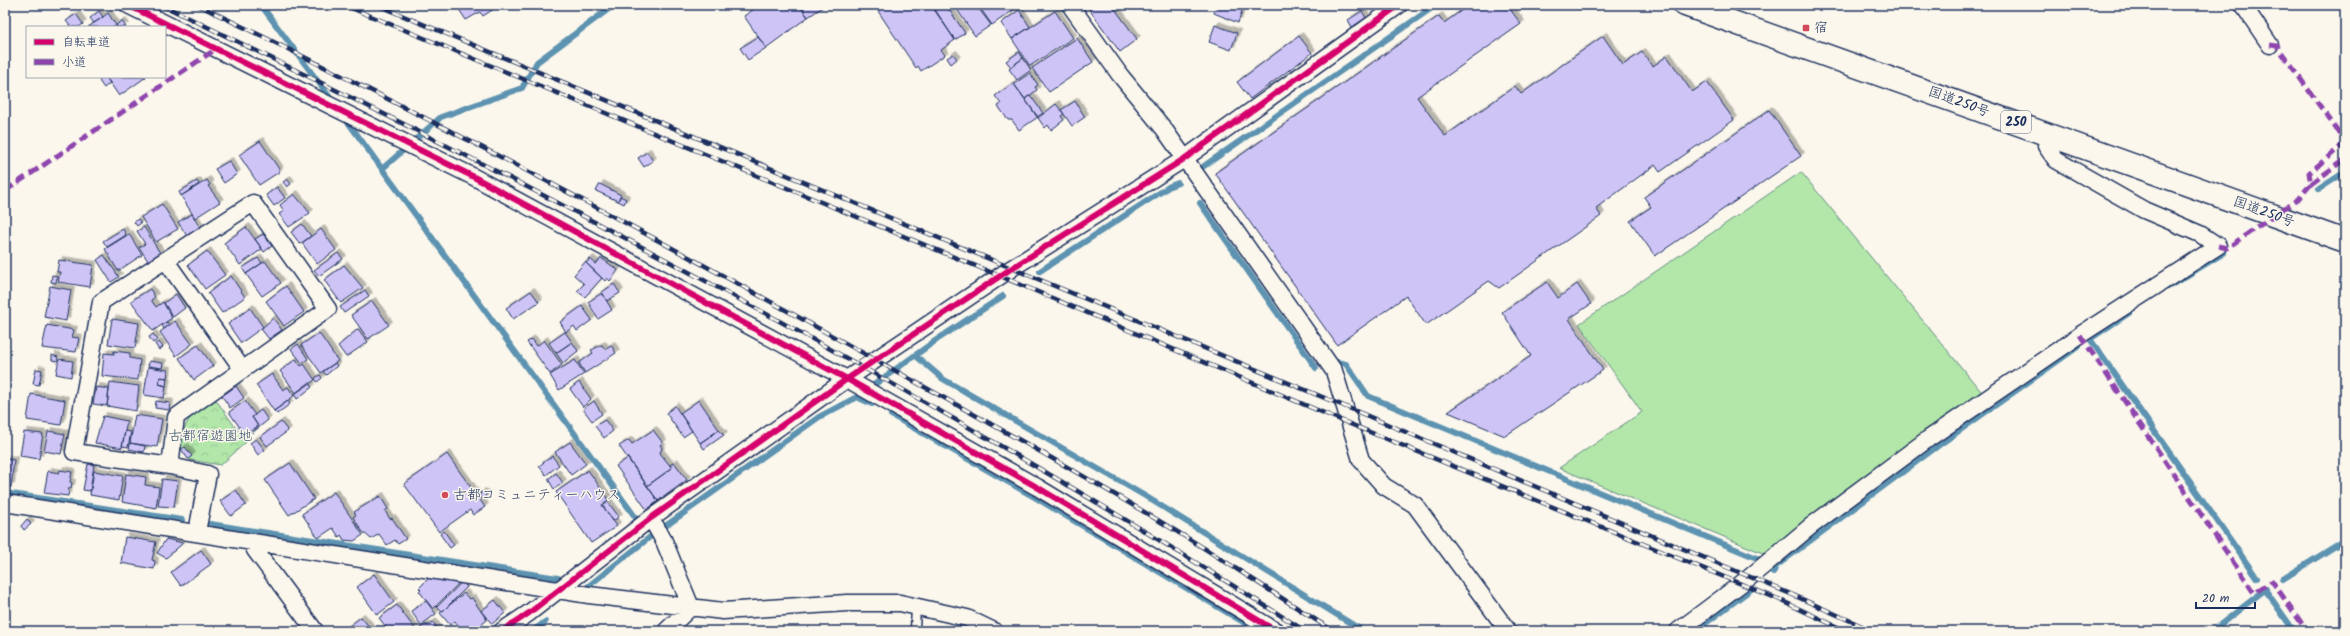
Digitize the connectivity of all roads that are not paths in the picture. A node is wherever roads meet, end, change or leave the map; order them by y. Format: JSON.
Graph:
{"nodes":[{"id":1,"x":128,"y":5,"type":"edge"},
{"id":2,"x":1070,"y":5,"type":"edge"},
{"id":3,"x":1399,"y":5,"type":"edge"},
{"id":4,"x":1685,"y":5,"type":"edge"},
{"id":5,"x":2243,"y":5,"type":"edge"},
{"id":6,"x":2270,"y":45,"type":"dead end"},
{"id":7,"x":2048,"y":134,"type":"junction"},
{"id":8,"x":1184,"y":159,"type":"junction"},
{"id":9,"x":2345,"y":241,"type":"edge"},
{"id":10,"x":166,"y":261,"type":"junction"},
{"id":11,"x":243,"y":370,"type":"junction"},
{"id":12,"x":859,"y":386,"type":"junction"},
{"id":13,"x":170,"y":466,"type":"junction"},
{"id":14,"x":5,"y":503,"type":"edge"},
{"id":15,"x":656,"y":526,"type":"junction"},
{"id":16,"x":197,"y":532,"type":"junction"},
{"id":17,"x":251,"y":542,"type":"junction"},
{"id":18,"x":558,"y":590,"type":"junction"},
{"id":19,"x":916,"y":605,"type":"junction"},
{"id":20,"x":691,"y":607,"type":"junction"},
{"id":21,"x":315,"y":631,"type":"edge"},
{"id":22,"x":502,"y":631,"type":"edge"},
{"id":23,"x":666,"y":631,"type":"edge"},
{"id":24,"x":916,"y":631,"type":"edge"},
{"id":25,"x":994,"y":631,"type":"edge"},
{"id":26,"x":1276,"y":631,"type":"edge"},
{"id":27,"x":1508,"y":631,"type":"edge"},
{"id":28,"x":1678,"y":631,"type":"edge"}],
"edges":[{"from":1,"to":12,"type":"street"},
{"from":2,"to":8,"type":"street"},
{"from":3,"to":8,"type":"street"},
{"from":4,"to":7,"type":"highway","name":"国道250号","number":"250"},
{"from":5,"to":6,"type":"street"},
{"from":7,"to":9,"type":"highway","name":"国道250号","number":"250"},
{"from":7,"to":28,"type":"street"},
{"from":8,"to":12,"type":"street"},
{"from":8,"to":27,"type":"street"},
{"from":10,"to":11,"type":"street"},
{"from":10,"to":11,"type":"street"},
{"from":10,"to":13,"type":"street"},
{"from":11,"to":13,"type":"street"},
{"from":12,"to":15,"type":"street"},
{"from":12,"to":26,"type":"street"},
{"from":13,"to":16,"type":"street"},
{"from":14,"to":16,"type":"street"},
{"from":15,"to":18,"type":"street"},
{"from":15,"to":20,"type":"street"},
{"from":16,"to":17,"type":"street"},
{"from":17,"to":18,"type":"street"},
{"from":17,"to":21,"type":"street"},
{"from":18,"to":20,"type":"street"},
{"from":18,"to":22,"type":"street"},
{"from":19,"to":20,"type":"street"},
{"from":19,"to":24,"type":"lane"},
{"from":19,"to":25,"type":"street"},
{"from":20,"to":23,"type":"street"}]}
